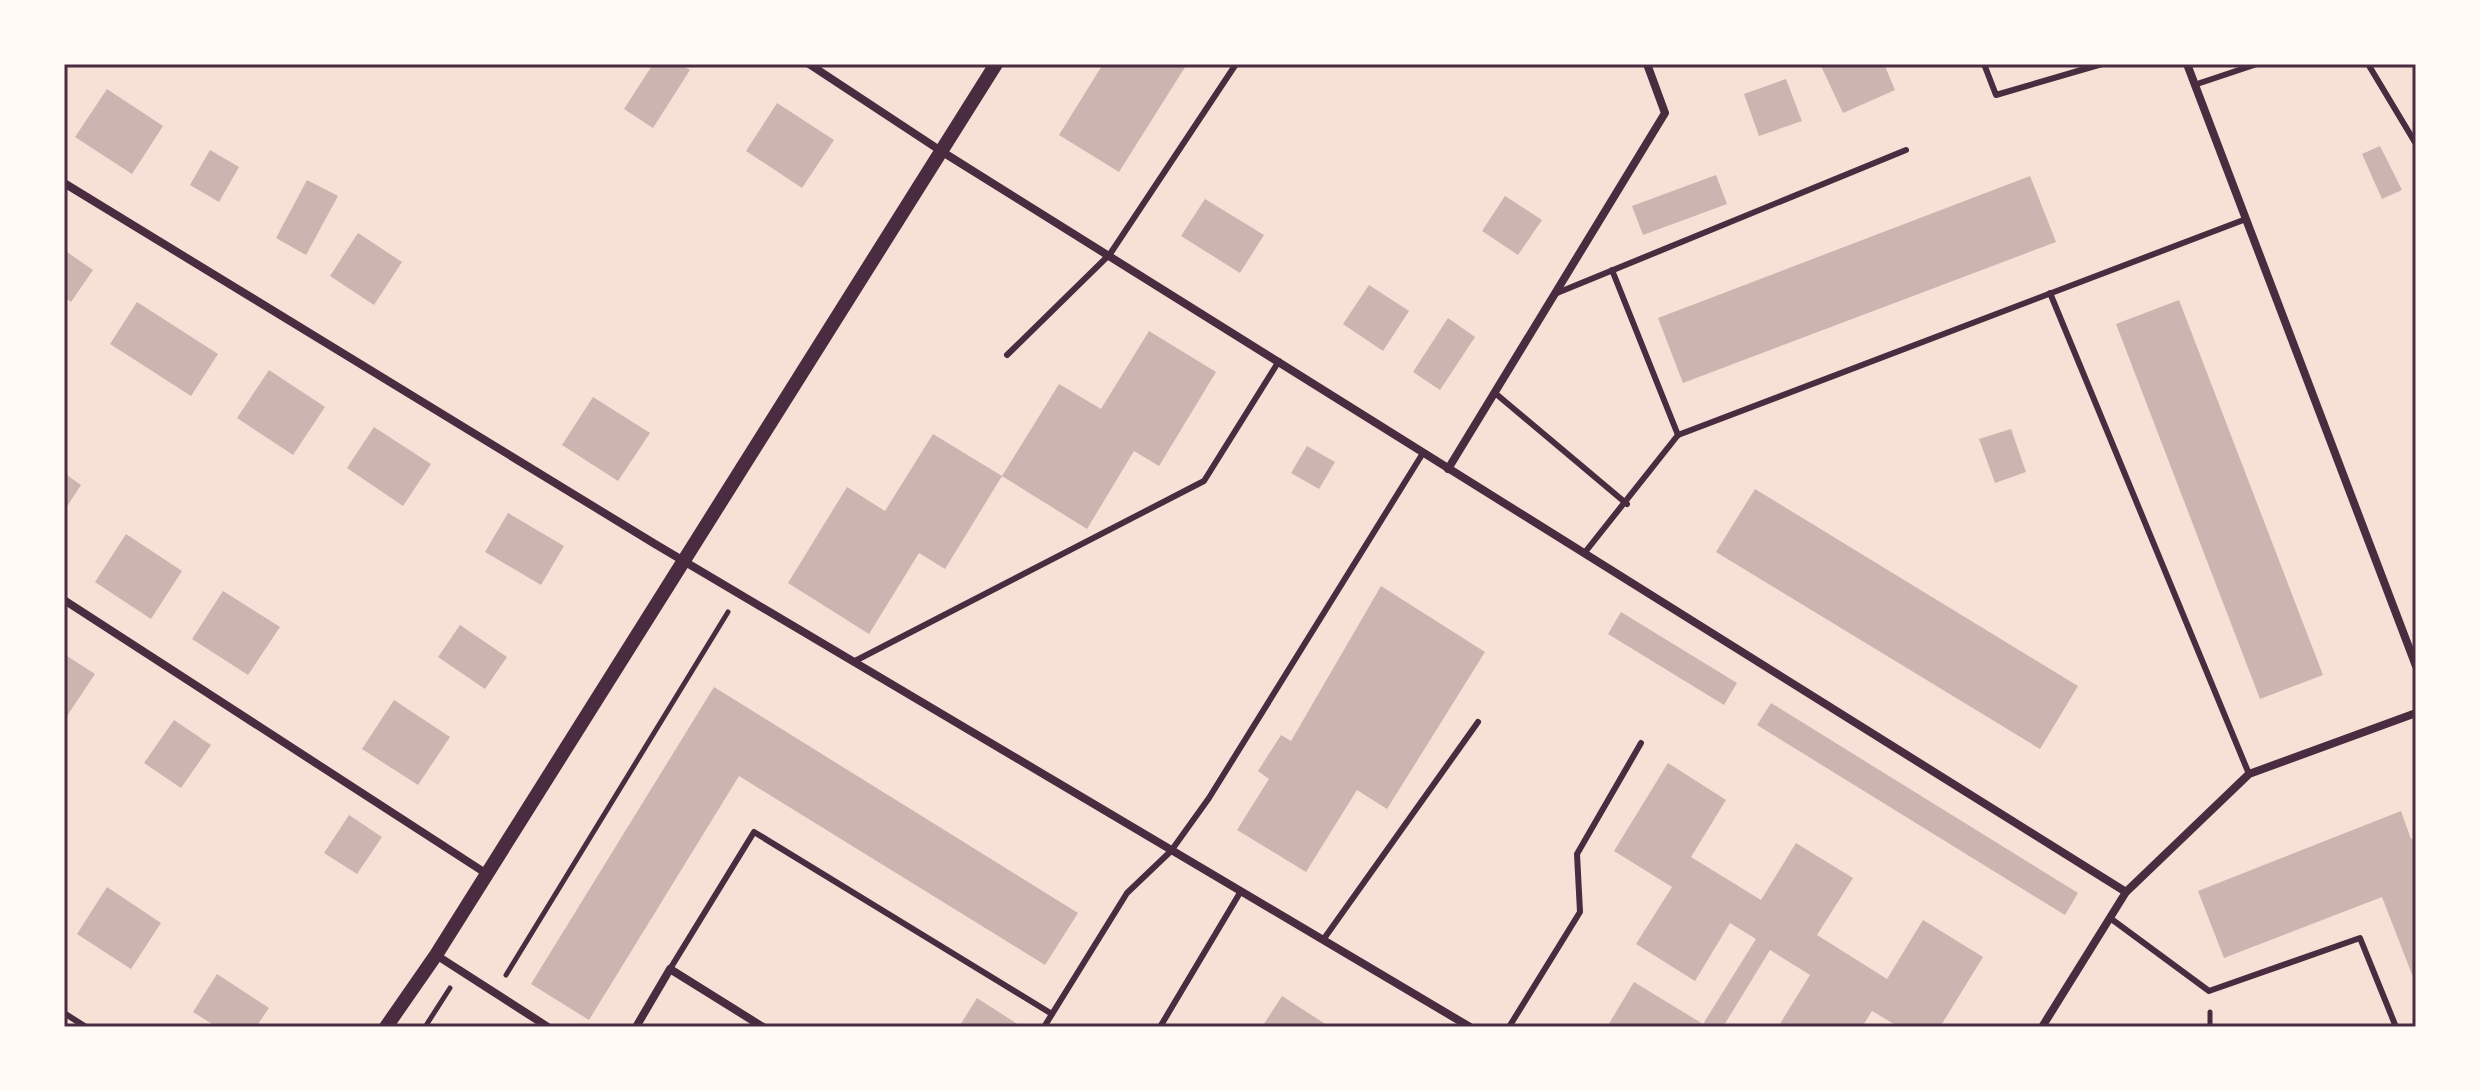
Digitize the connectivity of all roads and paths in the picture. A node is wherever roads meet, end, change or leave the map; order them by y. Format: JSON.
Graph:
{"nodes":[{"id":1,"x":809,"y":64,"type":"edge"},
{"id":2,"x":996,"y":64,"type":"edge"},
{"id":3,"x":1236,"y":64,"type":"edge"},
{"id":4,"x":1647,"y":64,"type":"edge"},
{"id":5,"x":1984,"y":64,"type":"edge"},
{"id":6,"x":2102,"y":64,"type":"edge"},
{"id":7,"x":2187,"y":64,"type":"edge"},
{"id":8,"x":2257,"y":64,"type":"edge"},
{"id":9,"x":2368,"y":64,"type":"edge"},
{"id":10,"x":2194,"y":85,"type":"junction"},
{"id":11,"x":2416,"y":144,"type":"edge"},
{"id":12,"x":1906,"y":150,"type":"dead end"},
{"id":13,"x":941,"y":151,"type":"junction"},
{"id":14,"x":64,"y":183,"type":"edge"},
{"id":15,"x":2246,"y":219,"type":"junction"},
{"id":16,"x":1110,"y":254,"type":"junction"},
{"id":17,"x":1612,"y":270,"type":"junction"},
{"id":18,"x":1555,"y":293,"type":"junction"},
{"id":19,"x":2050,"y":293,"type":"junction"},
{"id":20,"x":1007,"y":355,"type":"dead end"},
{"id":21,"x":1279,"y":361,"type":"junction"},
{"id":22,"x":1495,"y":393,"type":"junction"},
{"id":23,"x":1678,"y":435,"type":"junction"},
{"id":24,"x":1423,"y":453,"type":"junction"},
{"id":25,"x":1448,"y":469,"type":"junction"},
{"id":26,"x":1627,"y":504,"type":"junction"},
{"id":27,"x":1586,"y":551,"type":"junction"},
{"id":28,"x":683,"y":561,"type":"junction"},
{"id":29,"x":739,"y":594,"type":"junction"},
{"id":30,"x":64,"y":600,"type":"edge"},
{"id":31,"x":853,"y":662,"type":"junction"},
{"id":32,"x":2416,"y":666,"type":"edge"},
{"id":33,"x":2416,"y":713,"type":"edge"},
{"id":34,"x":1478,"y":722,"type":"dead end"},
{"id":35,"x":1641,"y":743,"type":"dead end"},
{"id":36,"x":2249,"y":774,"type":"junction"},
{"id":37,"x":1171,"y":851,"type":"junction"},
{"id":38,"x":487,"y":874,"type":"junction"},
{"id":39,"x":1241,"y":891,"type":"junction"},
{"id":40,"x":2126,"y":892,"type":"junction"},
{"id":41,"x":2110,"y":918,"type":"junction"},
{"id":42,"x":1323,"y":940,"type":"junction"},
{"id":43,"x":436,"y":955,"type":"junction"},
{"id":44,"x":670,"y":969,"type":"junction"},
{"id":45,"x":461,"y":971,"type":"junction"},
{"id":46,"x":495,"y":993,"type":"junction"},
{"id":47,"x":64,"y":1013,"type":"edge"},
{"id":48,"x":1052,"y":1014,"type":"junction"},
{"id":49,"x":86,"y":1027,"type":"edge"},
{"id":50,"x":386,"y":1027,"type":"edge"},
{"id":51,"x":425,"y":1027,"type":"edge"},
{"id":52,"x":548,"y":1027,"type":"edge"},
{"id":53,"x":636,"y":1027,"type":"edge"},
{"id":54,"x":763,"y":1027,"type":"edge"},
{"id":55,"x":1044,"y":1027,"type":"edge"},
{"id":56,"x":1160,"y":1027,"type":"edge"},
{"id":57,"x":1470,"y":1027,"type":"edge"},
{"id":58,"x":1509,"y":1027,"type":"edge"},
{"id":59,"x":2042,"y":1027,"type":"edge"},
{"id":60,"x":2396,"y":1027,"type":"edge"}],
"edges":[{"from":1,"to":13,"type":"street"},
{"from":2,"to":13,"type":"street"},
{"from":3,"to":16,"type":"lane"},
{"from":4,"to":18,"type":"street"},
{"from":5,"to":6,"type":"lane"},
{"from":7,"to":10,"type":"street"},
{"from":8,"to":10,"type":"lane"},
{"from":9,"to":11,"type":"lane"},
{"from":10,"to":15,"type":"street"},
{"from":12,"to":17,"type":"lane"},
{"from":13,"to":16,"type":"street"},
{"from":13,"to":28,"type":"street"},
{"from":14,"to":28,"type":"street"},
{"from":15,"to":19,"type":"lane"},
{"from":15,"to":32,"type":"street"},
{"from":16,"to":20,"type":"lane"},
{"from":16,"to":21,"type":"street"},
{"from":17,"to":18,"type":"lane"},
{"from":17,"to":23,"type":"lane"},
{"from":18,"to":22,"type":"street"},
{"from":19,"to":23,"type":"lane"},
{"from":19,"to":36,"type":"lane"},
{"from":21,"to":24,"type":"street"},
{"from":21,"to":31,"type":"lane"},
{"from":22,"to":25,"type":"street"},
{"from":22,"to":26,"type":"lane"},
{"from":23,"to":26,"type":"lane"},
{"from":24,"to":25,"type":"street"},
{"from":24,"to":37,"type":"lane"},
{"from":25,"to":27,"type":"street"},
{"from":26,"to":27,"type":"lane"},
{"from":27,"to":40,"type":"street"},
{"from":28,"to":29,"type":"street"},
{"from":28,"to":38,"type":"street"},
{"from":29,"to":31,"type":"street"},
{"from":29,"to":46,"type":"path"},
{"from":30,"to":38,"type":"street"},
{"from":31,"to":37,"type":"street"},
{"from":33,"to":36,"type":"street"},
{"from":34,"to":42,"type":"lane"},
{"from":35,"to":58,"type":"lane"},
{"from":36,"to":40,"type":"street"},
{"from":37,"to":39,"type":"street"},
{"from":37,"to":48,"type":"lane"},
{"from":38,"to":43,"type":"street"},
{"from":39,"to":42,"type":"street"},
{"from":39,"to":56,"type":"lane"},
{"from":40,"to":41,"type":"street"},
{"from":41,"to":59,"type":"street"},
{"from":41,"to":60,"type":"lane"},
{"from":42,"to":57,"type":"street"},
{"from":43,"to":45,"type":"street"},
{"from":43,"to":50,"type":"street"},
{"from":44,"to":48,"type":"lane"},
{"from":44,"to":53,"type":"street"},
{"from":44,"to":54,"type":"street"},
{"from":45,"to":46,"type":"street"},
{"from":45,"to":51,"type":"path"},
{"from":46,"to":52,"type":"street"},
{"from":47,"to":49,"type":"lane"},
{"from":48,"to":55,"type":"lane"}]}
